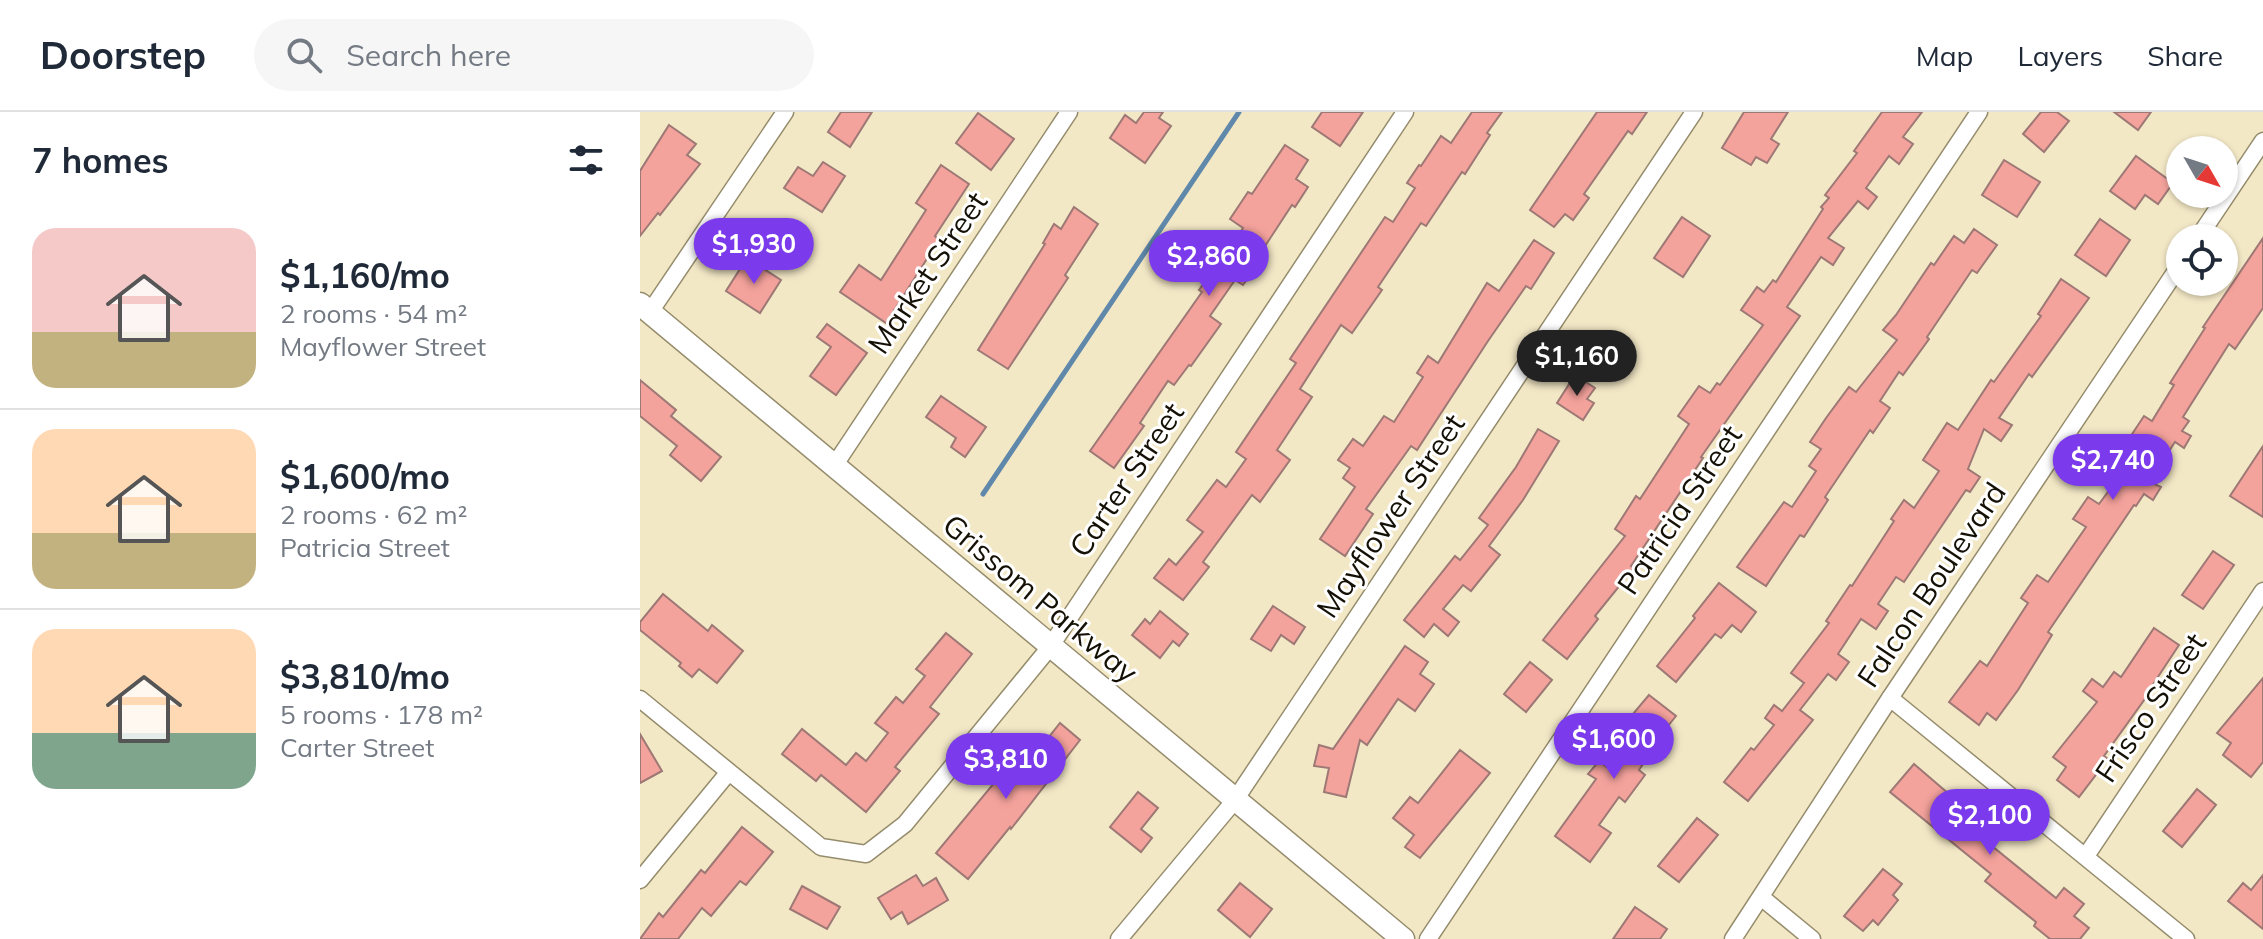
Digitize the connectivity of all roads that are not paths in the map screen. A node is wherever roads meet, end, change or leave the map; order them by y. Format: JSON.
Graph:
{"nodes":[{"id":1,"x":785,"y":112,"type":"edge"},
{"id":2,"x":1069,"y":112,"type":"edge"},
{"id":3,"x":1405,"y":112,"type":"edge"},
{"id":4,"x":1694,"y":112,"type":"edge"},
{"id":5,"x":1979,"y":112,"type":"edge"},
{"id":6,"x":2263,"y":141,"type":"edge"},
{"id":7,"x":2207,"y":224,"type":"edge"},
{"id":8,"x":2166,"y":286,"type":"edge"},
{"id":9,"x":645,"y":308,"type":"edge"},
{"id":10,"x":834,"y":466,"type":"junction"},
{"id":11,"x":2263,"y":591,"type":"edge"},
{"id":12,"x":1050,"y":647,"type":"junction"},
{"id":13,"x":1890,"y":698,"type":"junction"},
{"id":14,"x":640,"y":699,"type":"edge"},
{"id":15,"x":728,"y":773,"type":"junction"},
{"id":16,"x":1235,"y":800,"type":"junction"},
{"id":17,"x":2086,"y":856,"type":"junction"},
{"id":18,"x":640,"y":880,"type":"edge"},
{"id":19,"x":1761,"y":897,"type":"junction"},
{"id":20,"x":1119,"y":939,"type":"edge"},
{"id":21,"x":1403,"y":939,"type":"edge"},
{"id":22,"x":1428,"y":939,"type":"edge"},
{"id":23,"x":1733,"y":939,"type":"edge"},
{"id":24,"x":1812,"y":939,"type":"edge"},
{"id":25,"x":2186,"y":939,"type":"edge"}],
"edges":[{"from":1,"to":9,"type":"street"},
{"from":2,"to":10,"type":"street","name":"Market Street"},
{"from":3,"to":12,"type":"street","name":"Carter Street"},
{"from":4,"to":16,"type":"street","name":"Mayflower Street"},
{"from":5,"to":22,"type":"street","name":"Patricia Street"},
{"from":6,"to":7,"type":"street"},
{"from":8,"to":13,"type":"street","name":"Falcon Boulevard"},
{"from":9,"to":10,"type":"main road","name":"Grissom Parkway"},
{"from":10,"to":12,"type":"main road","name":"Grissom Parkway"},
{"from":11,"to":17,"type":"street","name":"Frisco Street"},
{"from":12,"to":15,"type":"street","name":"Carter Street"},
{"from":12,"to":16,"type":"main road","name":"Grissom Parkway"},
{"from":13,"to":17,"type":"street"},
{"from":13,"to":19,"type":"street","name":"Falcon Boulevard"},
{"from":14,"to":15,"type":"street"},
{"from":15,"to":18,"type":"street"},
{"from":16,"to":20,"type":"street","name":"Mayflower Street"},
{"from":16,"to":21,"type":"main road","name":"Grissom Parkway"},
{"from":17,"to":25,"type":"street"},
{"from":19,"to":23,"type":"street","name":"Falcon Boulevard"},
{"from":19,"to":24,"type":"street"}]}
